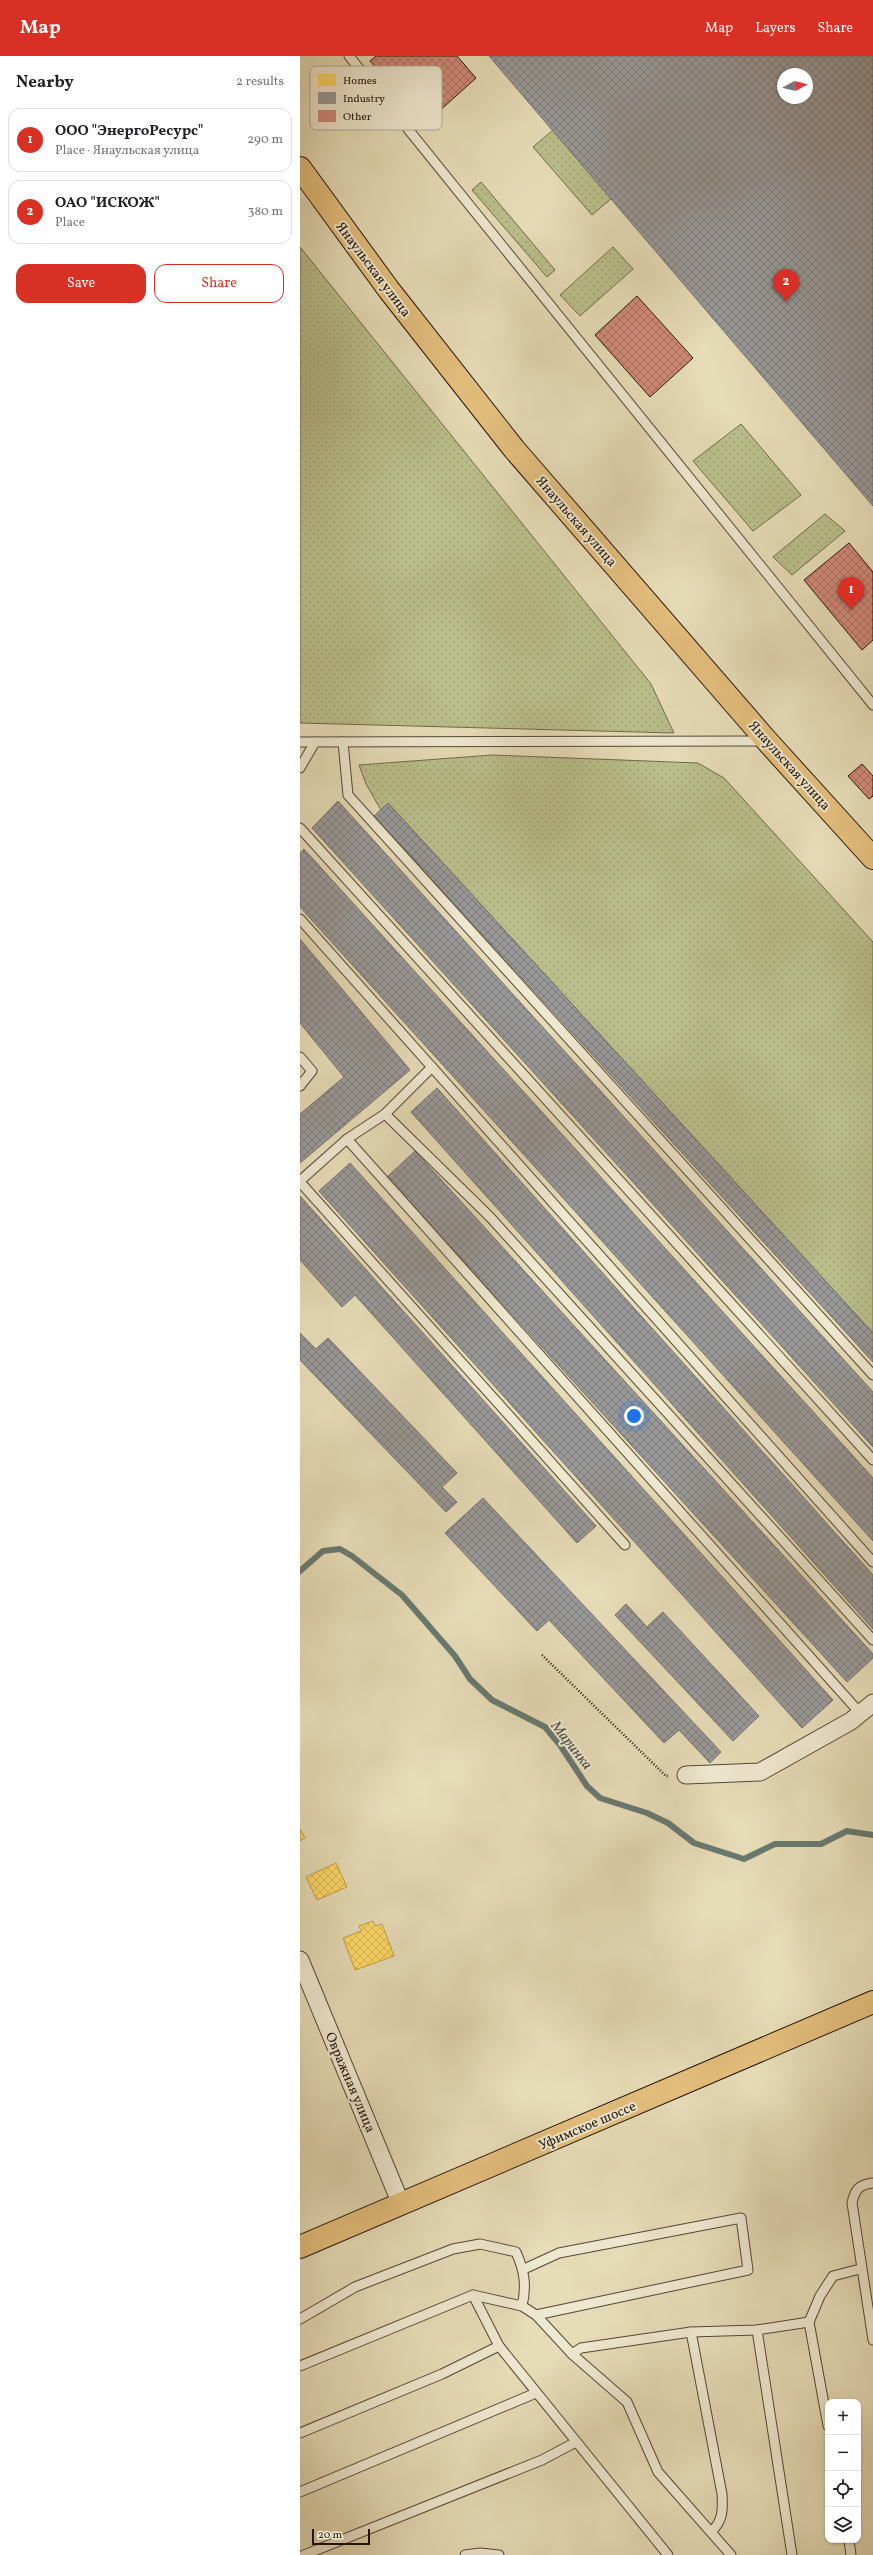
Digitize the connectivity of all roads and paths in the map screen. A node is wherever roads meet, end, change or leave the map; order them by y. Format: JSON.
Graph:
{"nodes":[{"id":1,"x":350,"y":56,"type":"edge"},
{"id":2,"x":358,"y":66,"type":"edge"},
{"id":3,"x":410,"y":130,"type":"edge"},
{"id":4,"x":300,"y":168,"type":"edge"},
{"id":5,"x":873,"y":705,"type":"edge"},
{"id":6,"x":767,"y":741,"type":"junction"},
{"id":7,"x":300,"y":742,"type":"edge"},
{"id":8,"x":315,"y":742,"type":"junction"},
{"id":9,"x":343,"y":742,"type":"junction"},
{"id":10,"x":300,"y":768,"type":"edge"},
{"id":11,"x":300,"y":828,"type":"edge"},
{"id":12,"x":873,"y":858,"type":"edge"},
{"id":13,"x":300,"y":919,"type":"edge"},
{"id":14,"x":300,"y":1057,"type":"edge"},
{"id":15,"x":432,"y":1067,"type":"junction"},
{"id":16,"x":300,"y":1086,"type":"edge"},
{"id":17,"x":385,"y":1114,"type":"junction"},
{"id":18,"x":347,"y":1139,"type":"junction"},
{"id":19,"x":300,"y":1181,"type":"edge"},
{"id":20,"x":873,"y":1374,"type":"edge"},
{"id":21,"x":873,"y":1460,"type":"edge"},
{"id":22,"x":625,"y":1545,"type":"dead end"},
{"id":23,"x":873,"y":1562,"type":"edge"},
{"id":24,"x":873,"y":1640,"type":"edge"},
{"id":25,"x":542,"y":1655,"type":"dead end"},
{"id":26,"x":873,"y":1703,"type":"edge"},
{"id":27,"x":860,"y":1713,"type":"junction"},
{"id":28,"x":686,"y":1774,"type":"joint"},
{"id":29,"x":300,"y":1960,"type":"edge"},
{"id":30,"x":873,"y":2002,"type":"edge"},
{"id":31,"x":873,"y":2183,"type":"edge"},
{"id":32,"x":401,"y":2204,"type":"junction"},
{"id":33,"x":300,"y":2247,"type":"edge"},
{"id":34,"x":524,"y":2269,"type":"junction"},
{"id":35,"x":860,"y":2269,"type":"junction"},
{"id":36,"x":473,"y":2295,"type":"junction"},
{"id":37,"x":522,"y":2306,"type":"junction"},
{"id":38,"x":536,"y":2315,"type":"junction"},
{"id":39,"x":300,"y":2319,"type":"edge"},
{"id":40,"x":809,"y":2322,"type":"junction"},
{"id":41,"x":756,"y":2330,"type":"junction"},
{"id":42,"x":691,"y":2332,"type":"junction"},
{"id":43,"x":873,"y":2340,"type":"edge"},
{"id":44,"x":499,"y":2346,"type":"junction"},
{"id":45,"x":572,"y":2354,"type":"junction"},
{"id":46,"x":300,"y":2366,"type":"edge"},
{"id":47,"x":536,"y":2393,"type":"junction"},
{"id":48,"x":825,"y":2410,"type":"edge"},
{"id":49,"x":300,"y":2433,"type":"edge"},
{"id":50,"x":576,"y":2442,"type":"junction"},
{"id":51,"x":300,"y":2492,"type":"edge"},
{"id":52,"x":711,"y":2532,"type":"junction"},
{"id":53,"x":849,"y":2543,"type":"edge"},
{"id":54,"x":304,"y":2555,"type":"edge"},
{"id":55,"x":464,"y":2555,"type":"edge"},
{"id":56,"x":500,"y":2555,"type":"edge"},
{"id":57,"x":668,"y":2555,"type":"edge"},
{"id":58,"x":731,"y":2555,"type":"edge"},
{"id":59,"x":792,"y":2555,"type":"edge"},
{"id":60,"x":851,"y":2555,"type":"edge"}],
"edges":[{"from":1,"to":2,"type":"lane"},
{"from":3,"to":5,"type":"lane"},
{"from":4,"to":6,"type":"main road","name":"Янаульская улица"},
{"from":6,"to":9,"type":"lane"},
{"from":6,"to":12,"type":"main road","name":"Янаульская улица"},
{"from":7,"to":8,"type":"lane"},
{"from":8,"to":9,"type":"lane"},
{"from":8,"to":10,"type":"lane"},
{"from":9,"to":20,"type":"lane"},
{"from":11,"to":21,"type":"lane"},
{"from":13,"to":15,"type":"lane"},
{"from":14,"to":16,"type":"lane"},
{"from":15,"to":17,"type":"lane"},
{"from":15,"to":23,"type":"lane"},
{"from":17,"to":18,"type":"lane"},
{"from":17,"to":24,"type":"lane"},
{"from":18,"to":19,"type":"lane"},
{"from":18,"to":27,"type":"lane"},
{"from":19,"to":22,"type":"lane"},
{"from":25,"to":28,"type":"path"},
{"from":26,"to":27,"type":"street"},
{"from":27,"to":28,"type":"street"},
{"from":29,"to":32,"type":"street","name":"Овражная улица"},
{"from":30,"to":32,"type":"main road","name":"Уфимское шоссе"},
{"from":31,"to":35,"type":"lane"},
{"from":32,"to":33,"type":"main road","name":"Уфимское шоссе"},
{"from":34,"to":37,"type":"lane"},
{"from":34,"to":38,"type":"lane"},
{"from":34,"to":39,"type":"lane"},
{"from":35,"to":40,"type":"lane"},
{"from":35,"to":43,"type":"lane"},
{"from":36,"to":37,"type":"lane"},
{"from":36,"to":44,"type":"lane"},
{"from":36,"to":46,"type":"lane"},
{"from":37,"to":38,"type":"lane"},
{"from":38,"to":45,"type":"lane"},
{"from":40,"to":41,"type":"lane"},
{"from":40,"to":48,"type":"lane"},
{"from":41,"to":42,"type":"lane"},
{"from":41,"to":59,"type":"lane"},
{"from":42,"to":45,"type":"lane"},
{"from":42,"to":52,"type":"lane"},
{"from":44,"to":47,"type":"lane"},
{"from":44,"to":49,"type":"lane"},
{"from":45,"to":52,"type":"lane"},
{"from":47,"to":50,"type":"lane"},
{"from":47,"to":51,"type":"lane"},
{"from":50,"to":54,"type":"lane"},
{"from":50,"to":57,"type":"lane"},
{"from":52,"to":58,"type":"lane"},
{"from":53,"to":60,"type":"lane"},
{"from":55,"to":56,"type":"lane"}]}
